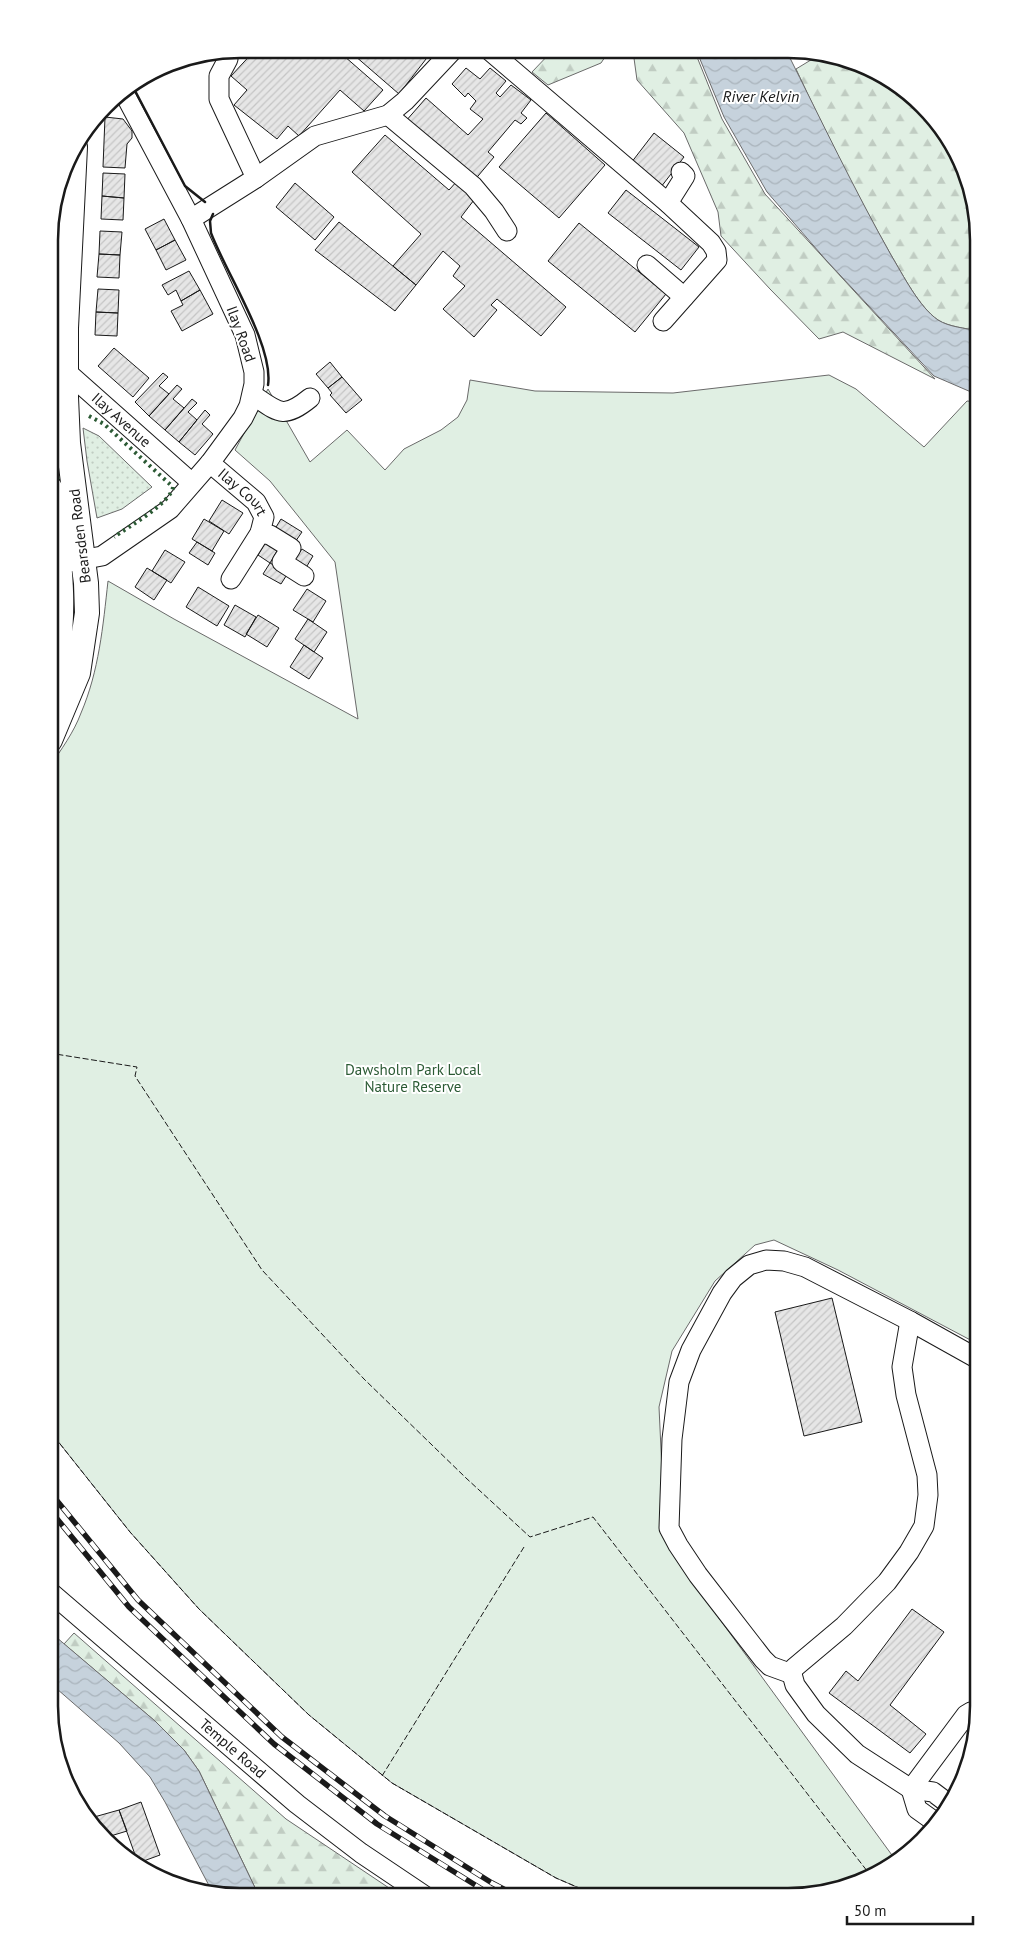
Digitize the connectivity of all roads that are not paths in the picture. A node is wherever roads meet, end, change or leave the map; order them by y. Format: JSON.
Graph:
{"nodes":[{"id":1,"x":445,"y":58,"type":"edge"},
{"id":2,"x":498,"y":58,"type":"edge"},
{"id":3,"x":228,"y":59,"type":"dead end"},
{"id":4,"x":127,"y":97,"type":"edge"},
{"id":5,"x":388,"y":115,"type":"junction"},
{"id":6,"x":74,"y":164,"type":"edge"},
{"id":7,"x":681,"y":172,"type":"dead end"},
{"id":8,"x":256,"y":178,"type":"junction"},
{"id":9,"x":668,"y":203,"type":"junction"},
{"id":10,"x":191,"y":219,"type":"junction"},
{"id":11,"x":507,"y":231,"type":"dead end"},
{"id":12,"x":647,"y":265,"type":"dead end"},
{"id":13,"x":684,"y":297,"type":"junction"},
{"id":14,"x":663,"y":321,"type":"dead end"},
{"id":15,"x":58,"y":363,"type":"edge"},
{"id":16,"x":253,"y":394,"type":"junction"},
{"id":17,"x":310,"y":398,"type":"dead end"},
{"id":18,"x":210,"y":463,"type":"junction"},
{"id":19,"x":192,"y":483,"type":"junction"},
{"id":20,"x":58,"y":516,"type":"edge"},
{"id":21,"x":260,"y":533,"type":"junction"},
{"id":22,"x":71,"y":562,"type":"junction"},
{"id":23,"x":304,"y":576,"type":"dead end"},
{"id":24,"x":231,"y":579,"type":"dead end"},
{"id":25,"x":58,"y":649,"type":"edge"},
{"id":26,"x":58,"y":721,"type":"edge"},
{"id":27,"x":910,"y":1320,"type":"junction"},
{"id":28,"x":970,"y":1354,"type":"edge"},
{"id":29,"x":58,"y":1599,"type":"edge"},
{"id":30,"x":792,"y":1674,"type":"junction"},
{"id":31,"x":969,"y":1713,"type":"edge"},
{"id":32,"x":911,"y":1789,"type":"junction"},
{"id":33,"x":943,"y":1800,"type":"edge"},
{"id":34,"x":931,"y":1819,"type":"edge"},
{"id":35,"x":414,"y":1888,"type":"edge"}],
"edges":[{"from":1,"to":5,"type":"street"},
{"from":2,"to":9,"type":"street"},
{"from":3,"to":8,"type":"street"},
{"from":4,"to":10,"type":"street","name":"Ilay Road"},
{"from":5,"to":8,"type":"street"},
{"from":5,"to":11,"type":"street"},
{"from":6,"to":15,"type":"main road","name":"Bearsden Road"},
{"from":7,"to":9,"type":"street"},
{"from":8,"to":10,"type":"street"},
{"from":9,"to":13,"type":"street"},
{"from":10,"to":16,"type":"street","name":"Ilay Road"},
{"from":12,"to":13,"type":"street"},
{"from":13,"to":14,"type":"street"},
{"from":15,"to":19,"type":"street","name":"Ilay Avenue"},
{"from":15,"to":22,"type":"main road","name":"Bearsden Road"},
{"from":16,"to":17,"type":"street"},
{"from":16,"to":18,"type":"street","name":"Ilay Road"},
{"from":18,"to":19,"type":"street","name":"Ilay Road"},
{"from":18,"to":21,"type":"street","name":"Ilay Court"},
{"from":19,"to":22,"type":"street","name":"Ilay Road"},
{"from":20,"to":22,"type":"main road","name":"Bearsden Road"},
{"from":21,"to":23,"type":"street"},
{"from":21,"to":24,"type":"street","name":"Ilay Court"},
{"from":22,"to":25,"type":"main road","name":"Bearsden Road"},
{"from":22,"to":26,"type":"main road","name":"Bearsden Road"},
{"from":27,"to":28,"type":"street"},
{"from":27,"to":30,"type":"street"},
{"from":27,"to":30,"type":"street"},
{"from":29,"to":35,"type":"street","name":"Temple Road"},
{"from":30,"to":32,"type":"street"},
{"from":31,"to":32,"type":"street"},
{"from":32,"to":33,"type":"street"},
{"from":32,"to":34,"type":"street"}]}
